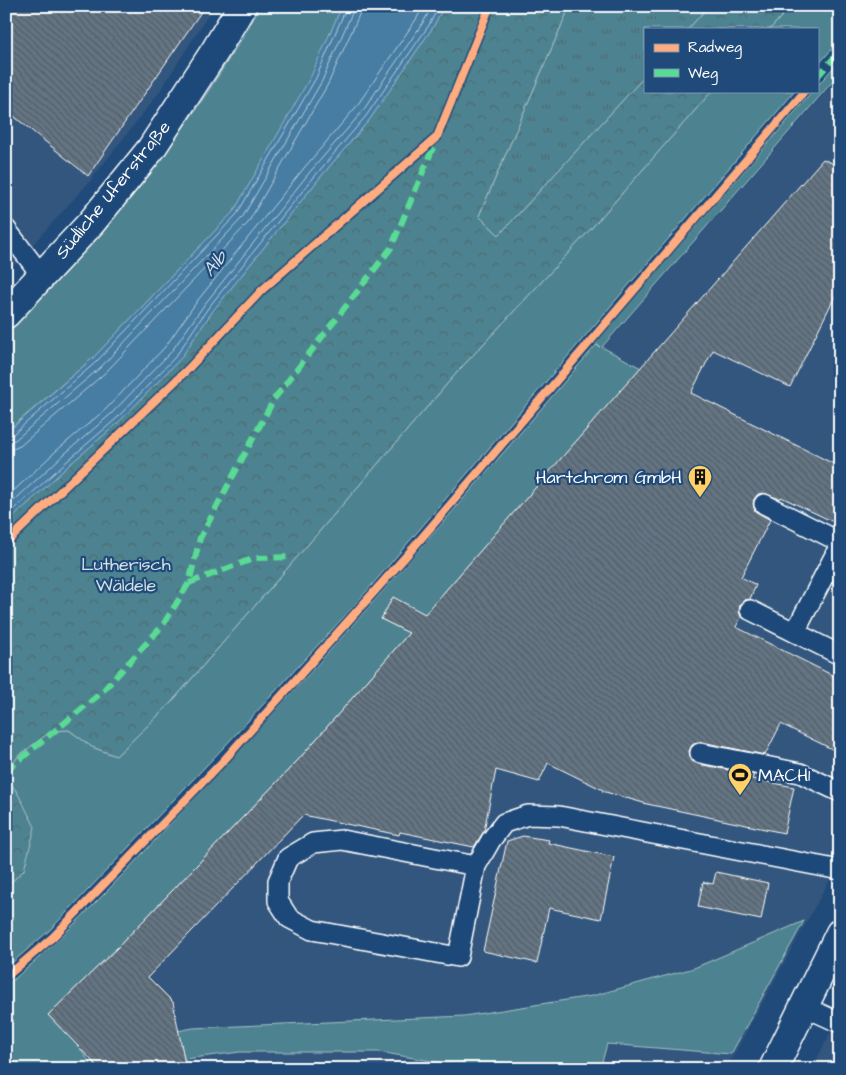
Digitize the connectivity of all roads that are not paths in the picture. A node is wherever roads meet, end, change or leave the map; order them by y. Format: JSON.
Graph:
{"nodes":[{"id":1,"x":242,"y":6,"type":"edge"},
{"id":2,"x":6,"y":229,"type":"edge"},
{"id":3,"x":42,"y":276,"type":"junction"},
{"id":4,"x":6,"y":314,"type":"edge"},
{"id":5,"x":764,"y":504,"type":"dead end"},
{"id":6,"x":840,"y":544,"type":"edge"},
{"id":7,"x":750,"y":610,"type":"dead end"},
{"id":8,"x":795,"y":632,"type":"junction"},
{"id":9,"x":840,"y":655,"type":"edge"},
{"id":10,"x":700,"y":753,"type":"dead end"},
{"id":11,"x":840,"y":792,"type":"edge"},
{"id":12,"x":476,"y":866,"type":"junction"},
{"id":13,"x":840,"y":870,"type":"edge"},
{"id":14,"x":840,"y":933,"type":"edge"},
{"id":15,"x":803,"y":1006,"type":"junction"},
{"id":16,"x":840,"y":1023,"type":"edge"},
{"id":17,"x":773,"y":1069,"type":"edge"}],
"edges":[{"from":1,"to":3,"type":"street","name":"Südliche Uferstraße"},
{"from":2,"to":3,"type":"lane"},
{"from":3,"to":4,"type":"street","name":"Südliche Uferstraße"},
{"from":5,"to":6,"type":"lane"},
{"from":6,"to":8,"type":"lane"},
{"from":7,"to":8,"type":"lane"},
{"from":8,"to":9,"type":"lane"},
{"from":10,"to":11,"type":"lane"},
{"from":12,"to":12,"type":"lane"},
{"from":12,"to":13,"type":"lane"},
{"from":14,"to":15,"type":"street"},
{"from":15,"to":16,"type":"lane"},
{"from":15,"to":17,"type":"street"}]}
